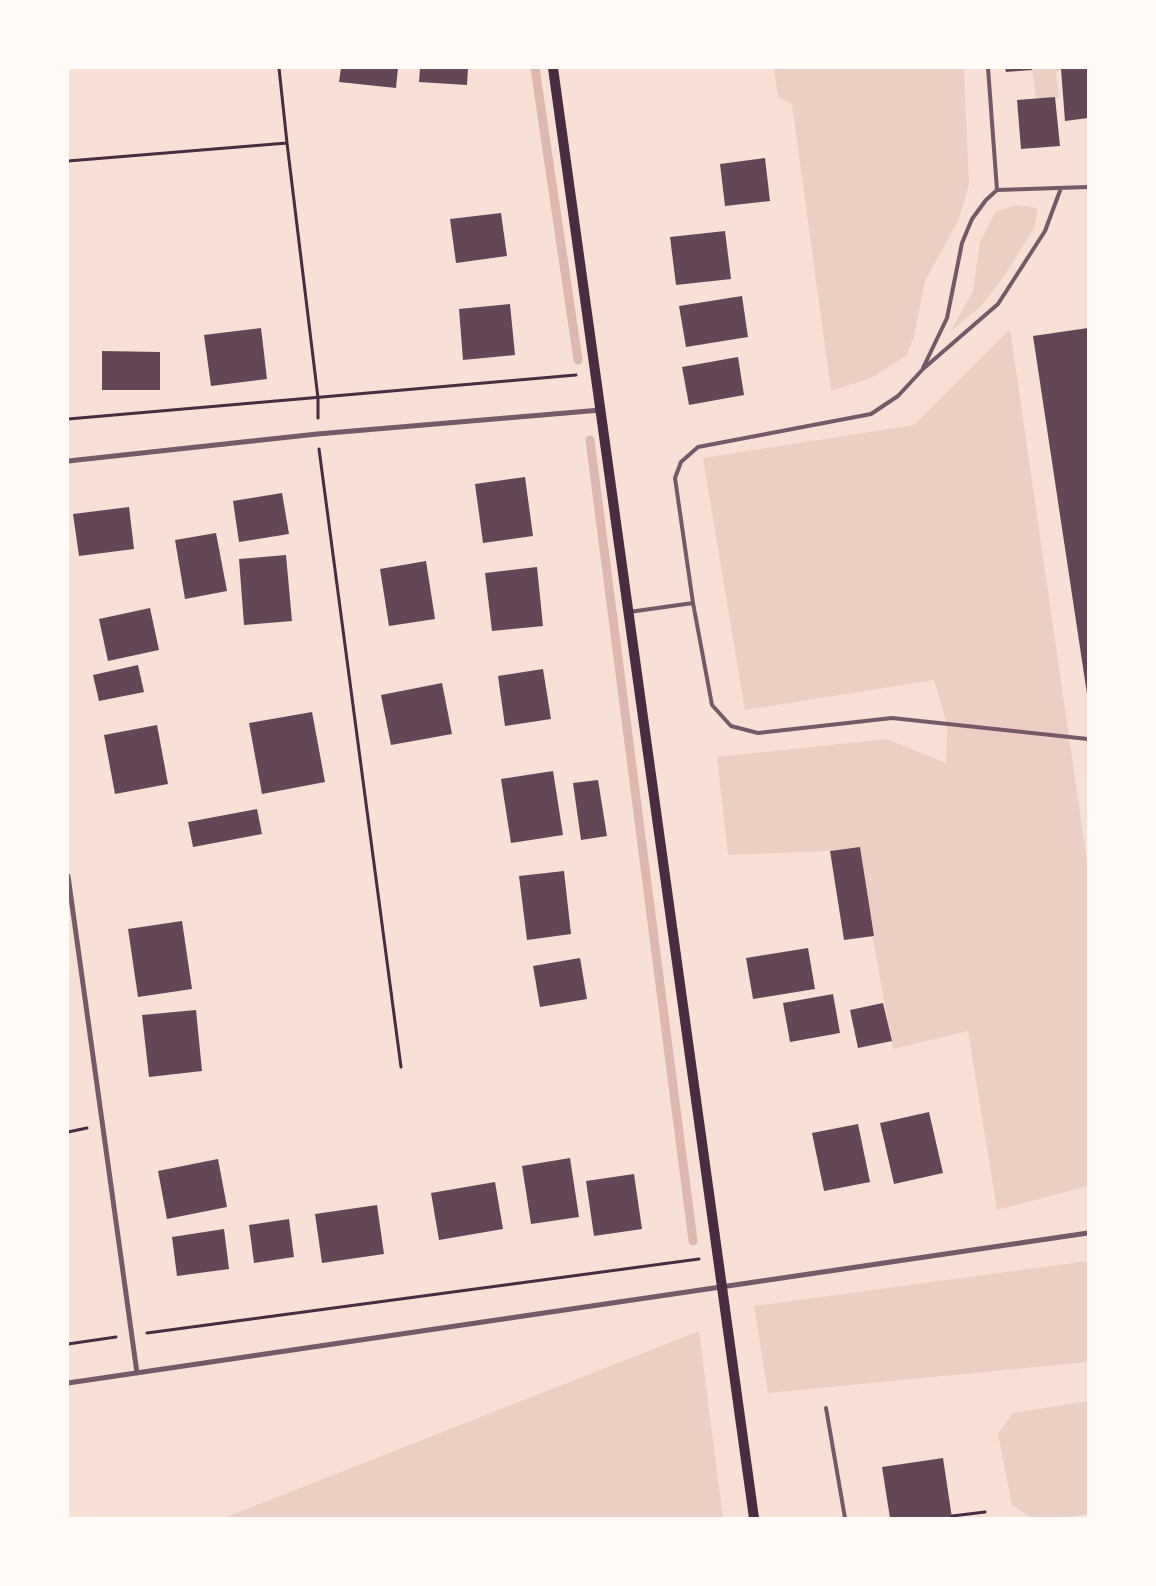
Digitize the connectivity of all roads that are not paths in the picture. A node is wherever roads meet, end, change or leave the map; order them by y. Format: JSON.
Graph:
{"nodes":[{"id":1,"x":553,"y":68,"type":"edge"},
{"id":2,"x":988,"y":68,"type":"edge"},
{"id":3,"x":1088,"y":187,"type":"edge"},
{"id":4,"x":1061,"y":188,"type":"junction"},
{"id":5,"x":997,"y":190,"type":"junction"},
{"id":6,"x":923,"y":369,"type":"junction"},
{"id":7,"x":601,"y":410,"type":"junction"},
{"id":8,"x":68,"y":461,"type":"edge"},
{"id":9,"x":693,"y":603,"type":"junction"},
{"id":10,"x":629,"y":612,"type":"junction"},
{"id":11,"x":1088,"y":739,"type":"edge"},
{"id":12,"x":68,"y":876,"type":"edge"},
{"id":13,"x":1088,"y":1233,"type":"edge"},
{"id":14,"x":722,"y":1288,"type":"junction"},
{"id":15,"x":137,"y":1373,"type":"junction"},
{"id":16,"x":68,"y":1383,"type":"edge"},
{"id":17,"x":826,"y":1408,"type":"dead end"},
{"id":18,"x":754,"y":1518,"type":"edge"},
{"id":19,"x":845,"y":1518,"type":"edge"}],
"edges":[{"from":1,"to":7,"type":"main road"},
{"from":2,"to":5,"type":"lane"},
{"from":3,"to":4,"type":"lane"},
{"from":4,"to":5,"type":"lane"},
{"from":4,"to":6,"type":"lane"},
{"from":5,"to":6,"type":"lane"},
{"from":6,"to":9,"type":"lane"},
{"from":7,"to":8,"type":"street"},
{"from":7,"to":10,"type":"main road"},
{"from":9,"to":10,"type":"lane"},
{"from":9,"to":11,"type":"lane"},
{"from":10,"to":14,"type":"main road"},
{"from":12,"to":15,"type":"street"},
{"from":13,"to":14,"type":"street"},
{"from":14,"to":15,"type":"street"},
{"from":14,"to":18,"type":"main road"},
{"from":15,"to":16,"type":"street"},
{"from":17,"to":19,"type":"lane"}]}
